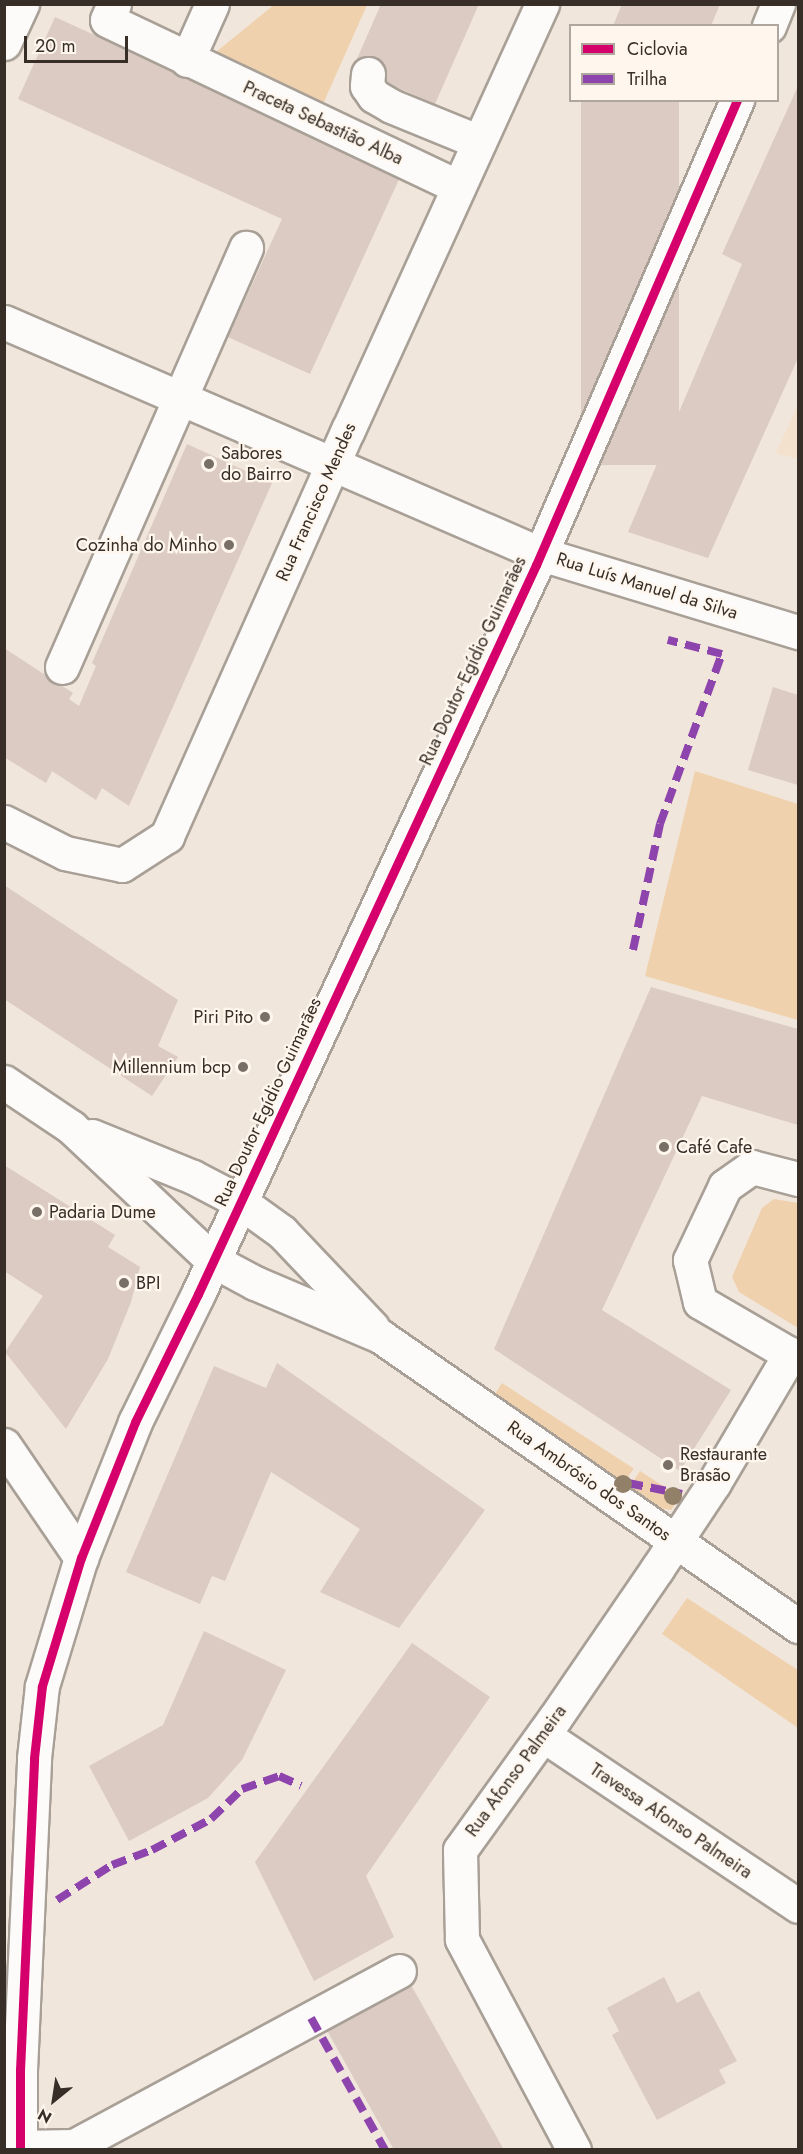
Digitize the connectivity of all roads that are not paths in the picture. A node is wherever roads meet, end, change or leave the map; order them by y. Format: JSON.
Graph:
{"nodes":[{"id":1,"x":22,"y":4,"type":"edge"},
{"id":2,"x":114,"y":4,"type":"edge"},
{"id":3,"x":212,"y":4,"type":"edge"},
{"id":4,"x":542,"y":4,"type":"edge"},
{"id":5,"x":778,"y":4,"type":"edge"},
{"id":6,"x":770,"y":24,"type":"edge"},
{"id":7,"x":4,"y":43,"type":"edge"},
{"id":8,"x":187,"y":60,"type":"junction"},
{"id":9,"x":368,"y":74,"type":"dead end"},
{"id":10,"x":736,"y":102,"type":"edge"},
{"id":11,"x":479,"y":142,"type":"junction"},
{"id":12,"x":458,"y":187,"type":"junction"},
{"id":13,"x":246,"y":248,"type":"dead end"},
{"id":14,"x":4,"y":322,"type":"edge"},
{"id":15,"x":180,"y":399,"type":"junction"},
{"id":16,"x":333,"y":465,"type":"junction"},
{"id":17,"x":541,"y":555,"type":"junction"},
{"id":18,"x":798,"y":632,"type":"edge"},
{"id":19,"x":62,"y":667,"type":"dead end"},
{"id":20,"x":4,"y":822,"type":"edge"},
{"id":21,"x":4,"y":1082,"type":"edge"},
{"id":22,"x":71,"y":1127,"type":"junction"},
{"id":23,"x":798,"y":1179,"type":"edge"},
{"id":24,"x":233,"y":1216,"type":"junction"},
{"id":25,"x":213,"y":1260,"type":"junction"},
{"id":26,"x":380,"y":1336,"type":"junction"},
{"id":27,"x":794,"y":1357,"type":"edge"},
{"id":28,"x":4,"y":1445,"type":"edge"},
{"id":29,"x":675,"y":1540,"type":"junction"},
{"id":30,"x":81,"y":1558,"type":"junction"},
{"id":31,"x":798,"y":1626,"type":"edge"},
{"id":32,"x":543,"y":1735,"type":"junction"},
{"id":33,"x":18,"y":1825,"type":"edge"},
{"id":34,"x":798,"y":1906,"type":"edge"},
{"id":35,"x":399,"y":1971,"type":"dead end"},
{"id":36,"x":20,"y":2148,"type":"edge"},
{"id":37,"x":75,"y":2148,"type":"edge"},
{"id":38,"x":574,"y":2150,"type":"edge"}],
"edges":[{"from":1,"to":7,"type":"street"},
{"from":2,"to":8,"type":"street","name":"Praceta Sebastião Alba"},
{"from":3,"to":8,"type":"street"},
{"from":4,"to":11,"type":"street","name":"Rua Francisco Mendes"},
{"from":5,"to":6,"type":"street"},
{"from":8,"to":12,"type":"street","name":"Praceta Sebastião Alba"},
{"from":9,"to":11,"type":"street"},
{"from":10,"to":17,"type":"street","name":"Rua Doutor Egídio Guimarães"},
{"from":11,"to":12,"type":"street","name":"Rua Francisco Mendes"},
{"from":12,"to":16,"type":"street","name":"Rua Francisco Mendes"},
{"from":13,"to":15,"type":"street"},
{"from":14,"to":15,"type":"street","name":"Rua Luís Manuel da Silva"},
{"from":15,"to":16,"type":"street","name":"Rua Luís Manuel da Silva"},
{"from":15,"to":19,"type":"street"},
{"from":16,"to":17,"type":"street","name":"Rua Luís Manuel da Silva"},
{"from":16,"to":20,"type":"street","name":"Rua Francisco Mendes"},
{"from":17,"to":18,"type":"street","name":"Rua Luís Manuel da Silva"},
{"from":17,"to":24,"type":"street","name":"Rua Doutor Egídio Guimarães"},
{"from":21,"to":22,"type":"street"},
{"from":22,"to":24,"type":"street"},
{"from":22,"to":25,"type":"street"},
{"from":23,"to":27,"type":"street"},
{"from":24,"to":25,"type":"street","name":"Rua Doutor Egídio Guimarães"},
{"from":24,"to":26,"type":"street"},
{"from":25,"to":26,"type":"street"},
{"from":25,"to":30,"type":"street","name":"Rua Doutor Egídio Guimarães"},
{"from":26,"to":29,"type":"street","name":"Rua Ambrósio dos Santos"},
{"from":27,"to":29,"type":"street","name":"Rua Afonso Palmeira"},
{"from":28,"to":30,"type":"street"},
{"from":29,"to":31,"type":"street","name":"Rua Ambrósio dos Santos"},
{"from":29,"to":32,"type":"street","name":"Rua Afonso Palmeira"},
{"from":30,"to":33,"type":"street","name":"Rua Doutor Egídio Guimarães"},
{"from":32,"to":34,"type":"street","name":"Travessa Afonso Palmeira"},
{"from":32,"to":38,"type":"street","name":"Rua Afonso Palmeira"},
{"from":33,"to":36,"type":"street","name":"Rua Doutor Egídio Guimarães"},
{"from":35,"to":37,"type":"street"},
{"from":36,"to":37,"type":"street"}]}
